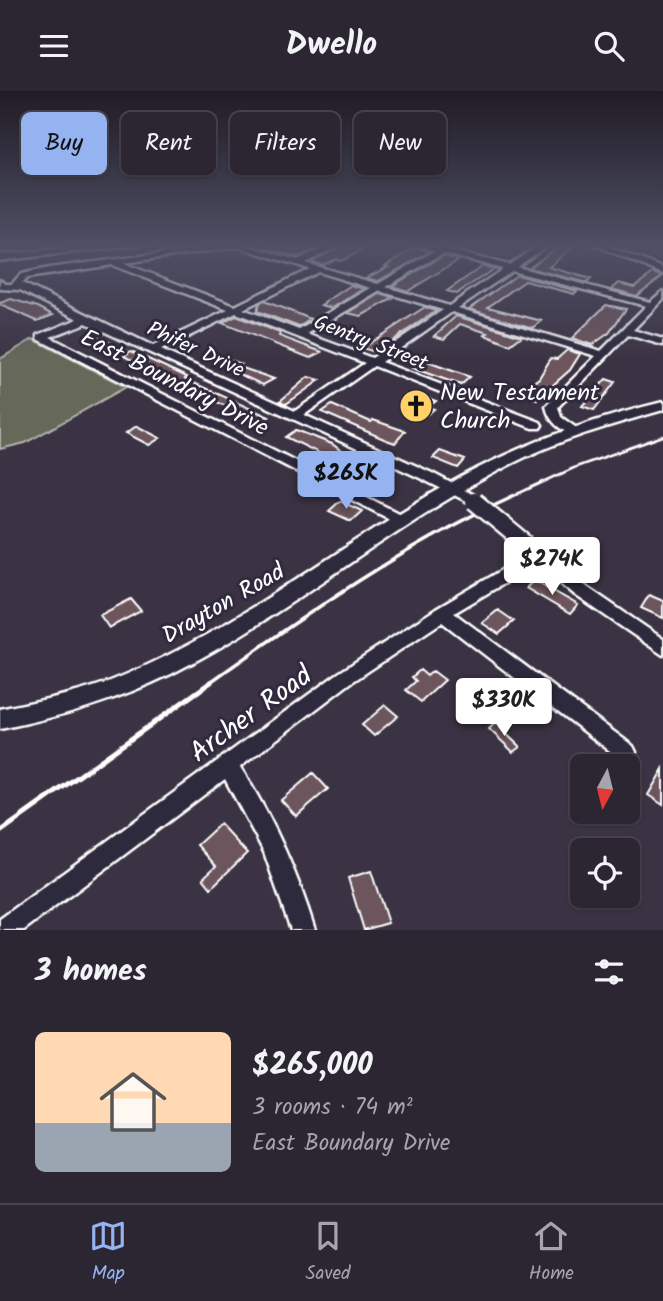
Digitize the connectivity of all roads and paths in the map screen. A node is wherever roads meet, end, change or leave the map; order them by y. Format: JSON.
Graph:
{"nodes":[{"id":1,"x":1,"y":284,"type":"edge"},
{"id":2,"x":19,"y":284,"type":"joint"},
{"id":3,"x":169,"y":284,"type":"edge"},
{"id":4,"x":286,"y":284,"type":"edge"},
{"id":5,"x":373,"y":284,"type":"edge"},
{"id":6,"x":387,"y":284,"type":"edge"},
{"id":7,"x":487,"y":284,"type":"edge"},
{"id":8,"x":569,"y":284,"type":"edge"},
{"id":9,"x":382,"y":287,"type":"junction"},
{"id":10,"x":663,"y":294,"type":"edge"},
{"id":11,"x":651,"y":307,"type":"junction"},
{"id":12,"x":452,"y":308,"type":"junction"},
{"id":13,"x":234,"y":310,"type":"junction"},
{"id":14,"x":663,"y":311,"type":"edge"},
{"id":15,"x":86,"y":319,"type":"junction"},
{"id":16,"x":626,"y":331,"type":"junction"},
{"id":17,"x":299,"y":335,"type":"junction"},
{"id":18,"x":663,"y":342,"type":"edge"},
{"id":19,"x":153,"y":350,"type":"junction"},
{"id":20,"x":603,"y":355,"type":"junction"},
{"id":21,"x":371,"y":363,"type":"junction"},
{"id":22,"x":663,"y":406,"type":"edge"},
{"id":23,"x":296,"y":415,"type":"junction"},
{"id":24,"x":537,"y":425,"type":"dead end"},
{"id":25,"x":576,"y":432,"type":"junction"},
{"id":26,"x":455,"y":490,"type":"junction"},
{"id":27,"x":401,"y":520,"type":"junction"},
{"id":28,"x":532,"y":550,"type":"junction"},
{"id":29,"x":442,"y":613,"type":"junction"},
{"id":30,"x":663,"y":648,"type":"edge"},
{"id":31,"x":0,"y":719,"type":"edge"},
{"id":32,"x":626,"y":752,"type":"dead end"},
{"id":33,"x":227,"y":764,"type":"junction"},
{"id":34,"x":5,"y":930,"type":"edge"},
{"id":35,"x":303,"y":930,"type":"edge"}],
"edges":[{"from":1,"to":2,"type":"street"},
{"from":2,"to":15,"type":"street","name":"Phifer Drive"},
{"from":3,"to":13,"type":"street","name":"Gentry Street"},
{"from":4,"to":13,"type":"street"},
{"from":5,"to":9,"type":"street"},
{"from":6,"to":9,"type":"street"},
{"from":7,"to":12,"type":"street"},
{"from":8,"to":11,"type":"street"},
{"from":9,"to":12,"type":"street"},
{"from":9,"to":17,"type":"street"},
{"from":10,"to":11,"type":"street"},
{"from":11,"to":14,"type":"street"},
{"from":11,"to":16,"type":"street"},
{"from":12,"to":20,"type":"street"},
{"from":12,"to":21,"type":"street"},
{"from":13,"to":17,"type":"street","name":"Gentry Street"},
{"from":13,"to":19,"type":"street"},
{"from":15,"to":19,"type":"street","name":"Phifer Drive"},
{"from":15,"to":27,"type":"street","name":"East Boundary Drive"},
{"from":16,"to":18,"type":"street"},
{"from":16,"to":20,"type":"street"},
{"from":17,"to":21,"type":"street","name":"Gentry Street"},
{"from":19,"to":23,"type":"street","name":"Phifer Drive"},
{"from":20,"to":25,"type":"street"},
{"from":21,"to":23,"type":"street"},
{"from":21,"to":24,"type":"street","name":"Gentry Street"},
{"from":22,"to":25,"type":"main road","name":"Drayton Road"},
{"from":23,"to":26,"type":"street","name":"Phifer Drive"},
{"from":25,"to":26,"type":"main road","name":"Drayton Road"},
{"from":26,"to":27,"type":"main road","name":"Drayton Road"},
{"from":26,"to":28,"type":"street","name":"Phifer Drive","bridge":true},
{"from":27,"to":31,"type":"main road","name":"Drayton Road"},
{"from":28,"to":29,"type":"street","name":"Archer Road"},
{"from":28,"to":30,"type":"street","name":"Phifer Drive"},
{"from":29,"to":32,"type":"street"},
{"from":29,"to":33,"type":"street","name":"Archer Road"},
{"from":33,"to":34,"type":"street","name":"Archer Road"},
{"from":33,"to":35,"type":"street"}]}
